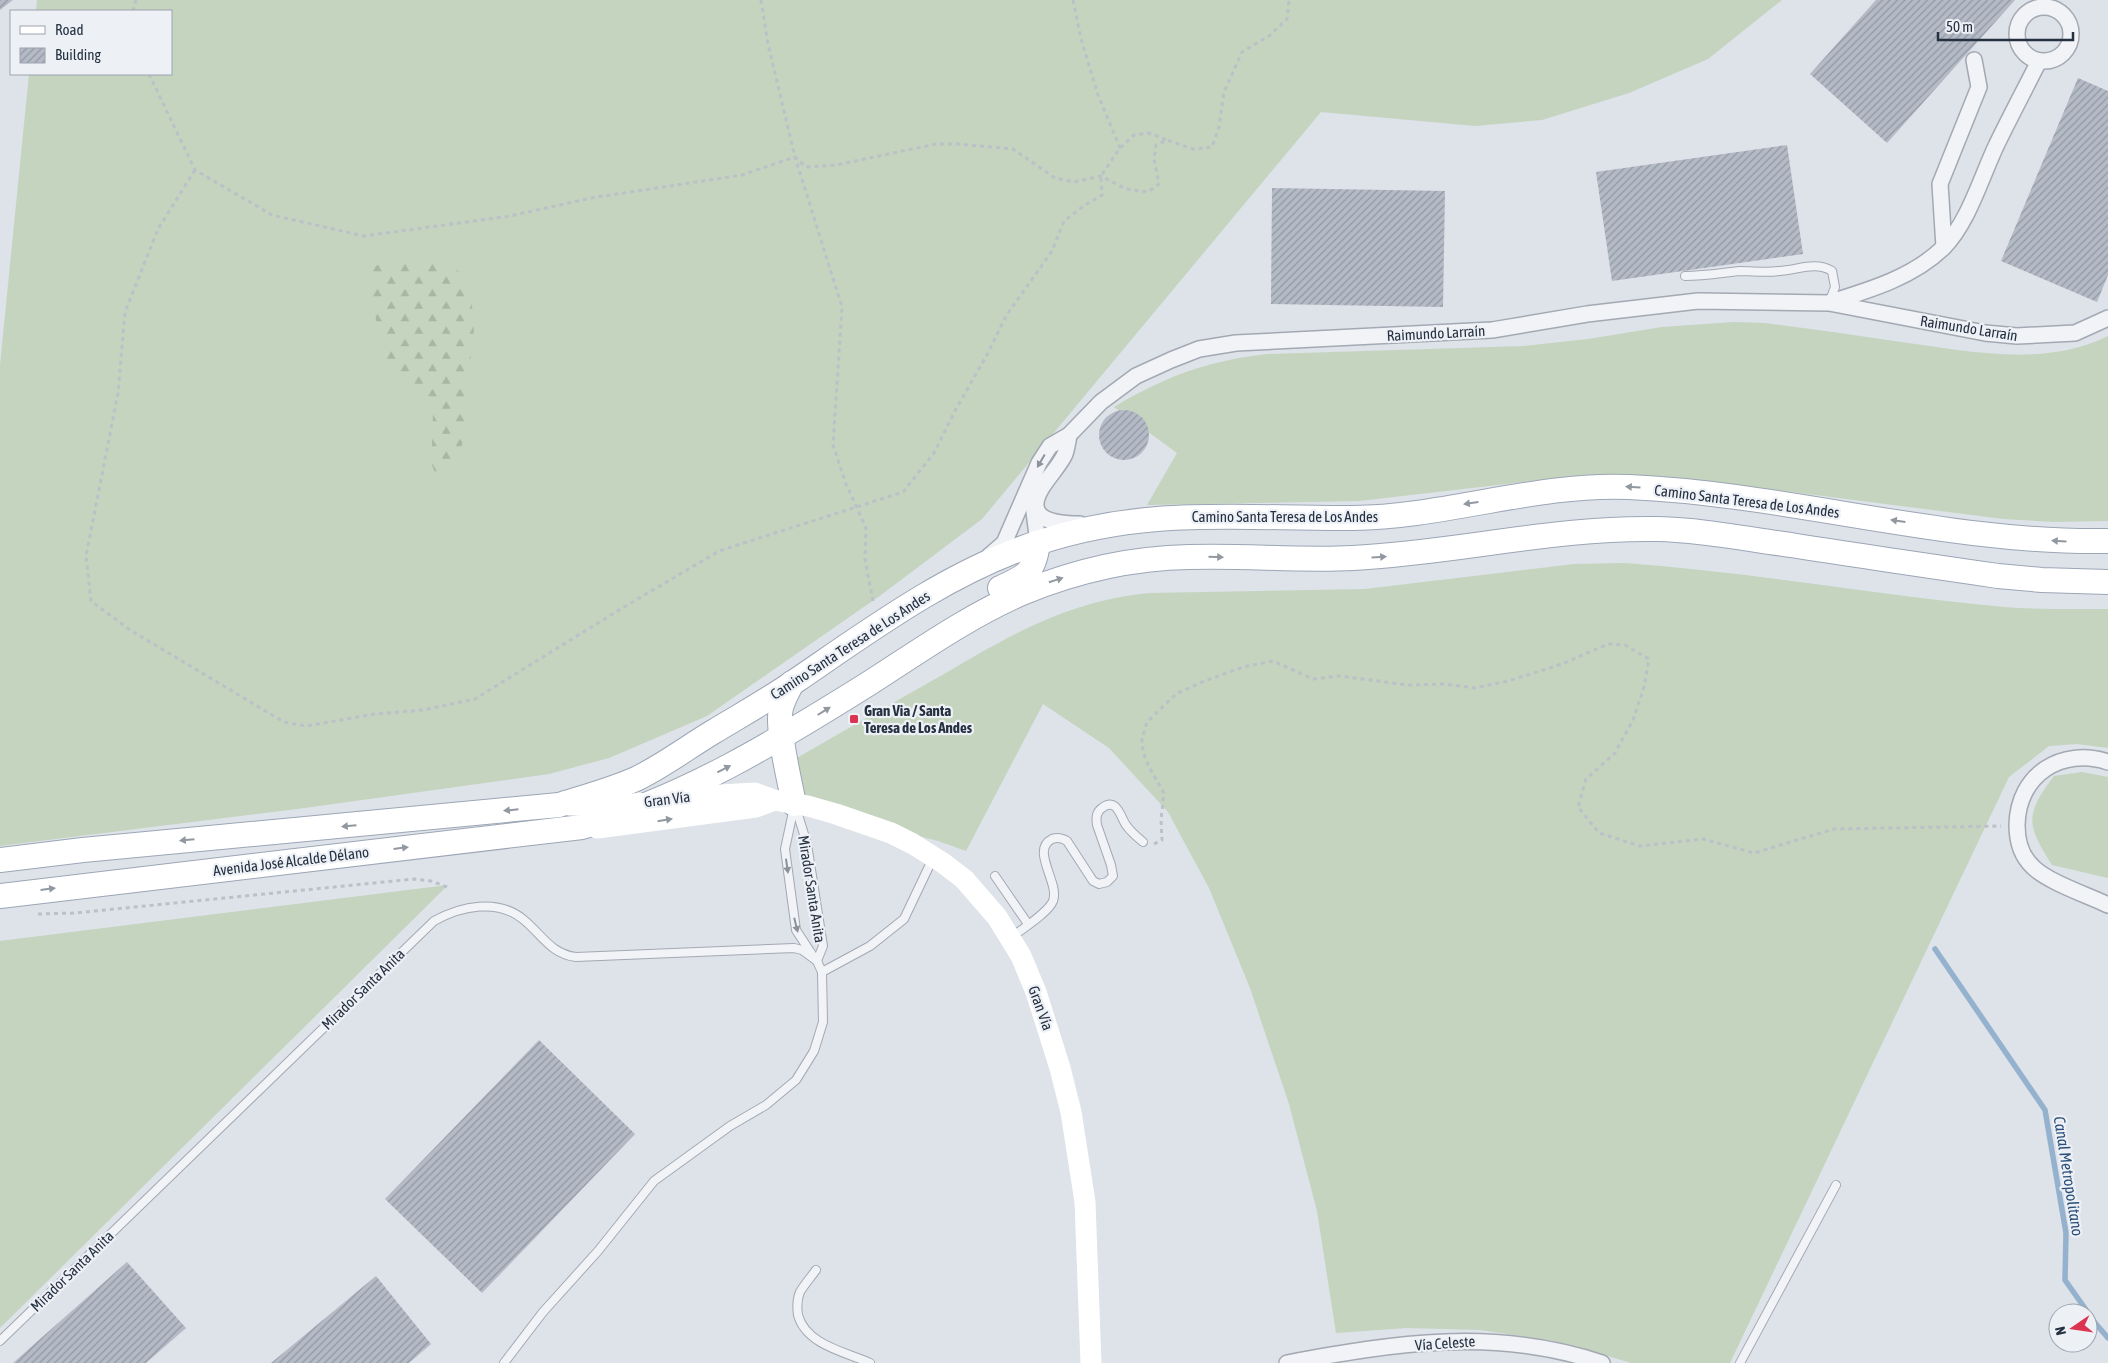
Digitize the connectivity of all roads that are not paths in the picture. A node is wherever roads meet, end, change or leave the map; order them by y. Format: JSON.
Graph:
{"nodes":[{"id":1,"x":1974,"y":60,"type":"dead end"},
{"id":2,"x":2040,"y":61,"type":"dead end"},
{"id":3,"x":1944,"y":247,"type":"junction"},
{"id":4,"x":1685,"y":276,"type":"dead end"},
{"id":5,"x":1829,"y":303,"type":"junction"},
{"id":6,"x":2108,"y":318,"type":"edge"},
{"id":7,"x":1069,"y":435,"type":"junction"},
{"id":8,"x":1041,"y":488,"type":"junction"},
{"id":9,"x":1109,"y":524,"type":"junction"},
{"id":10,"x":2108,"y":541,"type":"edge"},
{"id":11,"x":1038,"y":543,"type":"junction"},
{"id":12,"x":972,"y":570,"type":"junction"},
{"id":13,"x":2108,"y":582,"type":"edge"},
{"id":14,"x":792,"y":683,"type":"junction"},
{"id":15,"x":868,"y":683,"type":"junction"},
{"id":16,"x":783,"y":737,"type":"junction"},
{"id":17,"x":2108,"y":762,"type":"edge"},
{"id":18,"x":665,"y":798,"type":"junction"},
{"id":19,"x":784,"y":802,"type":"junction"},
{"id":20,"x":559,"y":805,"type":"junction"},
{"id":21,"x":582,"y":827,"type":"junction"},
{"id":22,"x":1143,"y":842,"type":"road end"},
{"id":23,"x":934,"y":856,"type":"junction"},
{"id":24,"x":0,"y":860,"type":"edge"},
{"id":25,"x":996,"y":876,"type":"dead end"},
{"id":26,"x":0,"y":896,"type":"edge"},
{"id":27,"x":2108,"y":905,"type":"edge"},
{"id":28,"x":1028,"y":924,"type":"junction"},
{"id":29,"x":1011,"y":938,"type":"junction"},
{"id":30,"x":817,"y":962,"type":"junction"},
{"id":31,"x":822,"y":972,"type":"junction"},
{"id":32,"x":1836,"y":1185,"type":"dead end"},
{"id":33,"x":816,"y":1270,"type":"dead end"},
{"id":34,"x":0,"y":1341,"type":"edge"},
{"id":35,"x":504,"y":1363,"type":"edge"},
{"id":36,"x":870,"y":1363,"type":"edge"},
{"id":37,"x":1091,"y":1363,"type":"edge"},
{"id":38,"x":1287,"y":1363,"type":"edge"},
{"id":39,"x":1602,"y":1363,"type":"edge"},
{"id":40,"x":1740,"y":1363,"type":"edge"}],
"edges":[{"from":1,"to":3,"type":"street"},
{"from":2,"to":3,"type":"street","name":"Raimundo Larraín"},
{"from":3,"to":5,"type":"street","name":"Raimundo Larraín"},
{"from":4,"to":5,"type":"lane"},
{"from":5,"to":6,"type":"street","name":"Raimundo Larraín"},
{"from":5,"to":7,"type":"street","name":"Raimundo Larraín"},
{"from":7,"to":8,"type":"street","name":"Raimundo Larraín"},
{"from":7,"to":12,"type":"street","name":"Raimundo Larraín","one_way":true},
{"from":8,"to":9,"type":"street"},
{"from":8,"to":11,"type":"street","name":"Raimundo Larraín"},
{"from":10,"to":9,"type":"main road","name":"Camino Santa Teresa de Los Andes","one_way":true},
{"from":9,"to":11,"type":"main road","name":"Camino Santa Teresa de Los Andes"},
{"from":11,"to":12,"type":"main road","name":"Camino Santa Teresa de Los Andes"},
{"from":11,"to":15,"type":"main road"},
{"from":12,"to":14,"type":"main road","name":"Camino Santa Teresa de Los Andes"},
{"from":15,"to":13,"type":"main road","one_way":true},
{"from":14,"to":16,"type":"main road"},
{"from":14,"to":20,"type":"main road","name":"Camino Santa Teresa de Los Andes"},
{"from":16,"to":15,"type":"main road","one_way":true},
{"from":18,"to":16,"type":"main road","one_way":true},
{"from":16,"to":19,"type":"main road"},
{"from":17,"to":27,"type":"street"},
{"from":18,"to":19,"type":"main road","name":"Gran Vía"},
{"from":18,"to":20,"type":"main road","name":"Gran Vía"},
{"from":18,"to":21,"type":"main road"},
{"from":21,"to":19,"type":"main road","name":"Gran Vía","one_way":true},
{"from":19,"to":23,"type":"main road","name":"Gran Vía"},
{"from":19,"to":30,"type":"lane","name":"Mirador Santa Anita","one_way":true},
{"from":19,"to":30,"type":"lane","name":"Mirador Santa Anita"},
{"from":20,"to":24,"type":"main road","name":"Avenida José Alcalde Délano","one_way":true},
{"from":26,"to":21,"type":"main road","name":"Avenida José Alcalde Délano","one_way":true},
{"from":22,"to":28,"type":"lane"},
{"from":23,"to":29,"type":"main road","name":"Gran Vía"},
{"from":23,"to":31,"type":"lane"},
{"from":25,"to":28,"type":"lane"},
{"from":28,"to":29,"type":"lane"},
{"from":29,"to":37,"type":"main road","name":"Gran Vía"},
{"from":30,"to":31,"type":"lane","name":"Mirador Santa Anita"},
{"from":30,"to":34,"type":"lane","name":"Mirador Santa Anita"},
{"from":31,"to":35,"type":"lane","name":"Mirador Santa Anita"},
{"from":32,"to":40,"type":"lane"},
{"from":33,"to":36,"type":"lane"},
{"from":38,"to":39,"type":"street","name":"Vía Celeste"}]}
